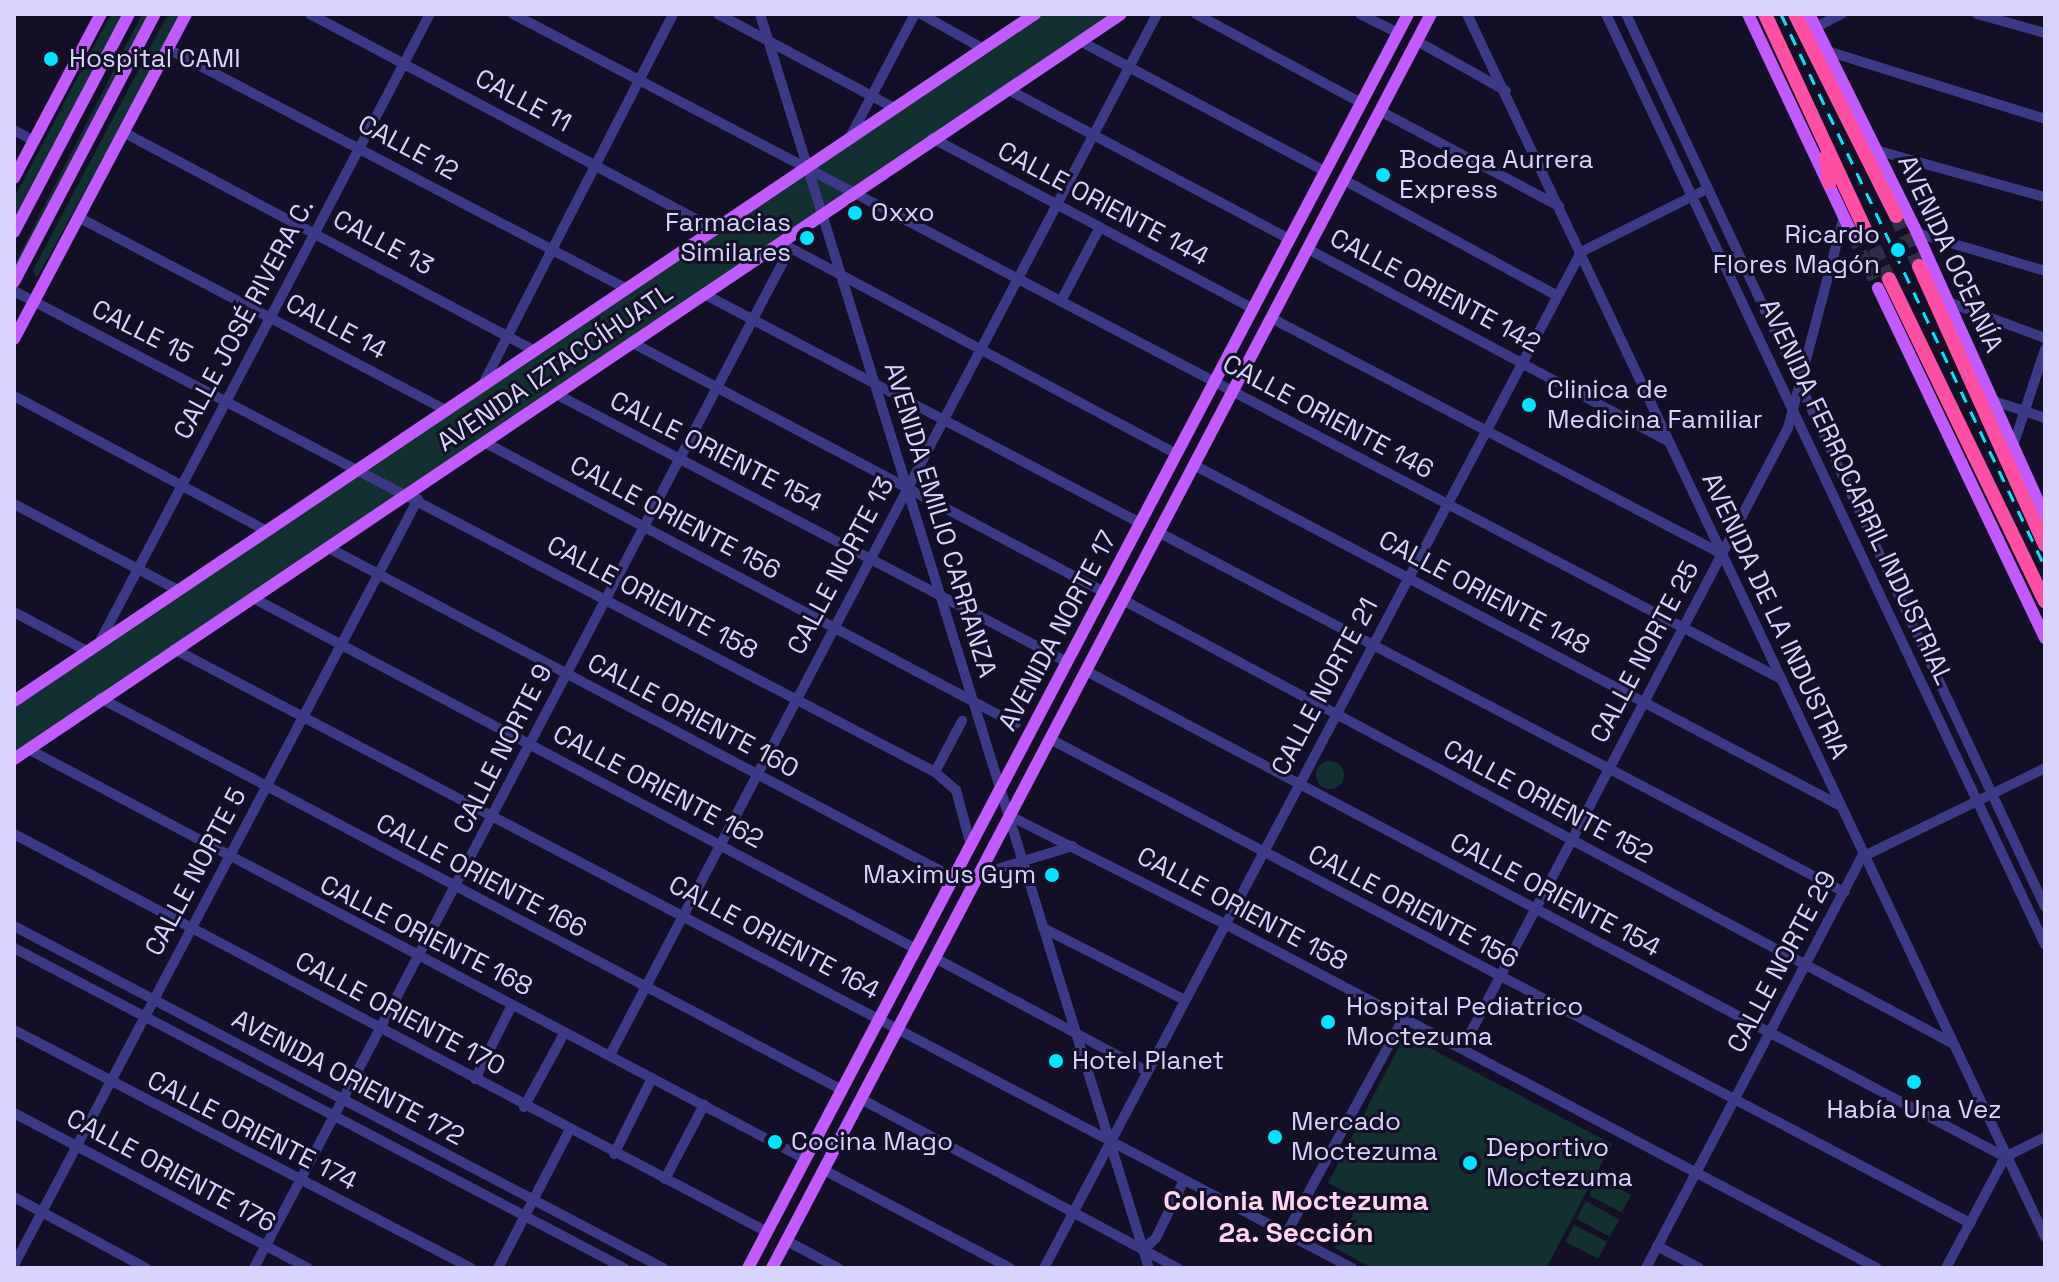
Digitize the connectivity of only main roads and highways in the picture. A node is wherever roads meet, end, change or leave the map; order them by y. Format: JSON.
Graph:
{"nodes":[{"id":1,"x":101,"y":14,"type":"edge"},
{"id":2,"x":129,"y":14,"type":"edge"},
{"id":3,"x":155,"y":14,"type":"edge"},
{"id":4,"x":186,"y":14,"type":"edge"},
{"id":5,"x":1035,"y":14,"type":"edge"},
{"id":6,"x":1121,"y":14,"type":"edge"},
{"id":7,"x":1408,"y":14,"type":"edge"},
{"id":8,"x":1431,"y":14,"type":"edge"},
{"id":9,"x":1748,"y":14,"type":"edge"},
{"id":10,"x":1795,"y":14,"type":"edge"},
{"id":11,"x":1809,"y":14,"type":"edge"},
{"id":12,"x":1766,"y":16,"type":"edge"},
{"id":13,"x":1825,"y":145,"type":"junction"},
{"id":14,"x":14,"y":178,"type":"edge"},
{"id":15,"x":1829,"y":183,"type":"junction"},
{"id":16,"x":1896,"y":216,"type":"tunnel mouth"},
{"id":17,"x":14,"y":232,"type":"edge"},
{"id":18,"x":1859,"y":233,"type":"joint"},
{"id":19,"x":1919,"y":266,"type":"tunnel mouth"},
{"id":20,"x":14,"y":282,"type":"edge"},
{"id":21,"x":1884,"y":284,"type":"joint"},
{"id":22,"x":14,"y":339,"type":"edge"},
{"id":23,"x":2045,"y":517,"type":"edge"},
{"id":24,"x":2045,"y":545,"type":"edge"},
{"id":25,"x":2045,"y":601,"type":"edge"},
{"id":26,"x":2045,"y":638,"type":"edge"},
{"id":27,"x":14,"y":701,"type":"edge"},
{"id":28,"x":14,"y":759,"type":"edge"},
{"id":29,"x":748,"y":1268,"type":"edge"},
{"id":30,"x":772,"y":1268,"type":"edge"}],
"edges":[{"from":1,"to":14,"type":"main road"},
{"from":2,"to":17,"type":"main road"},
{"from":3,"to":20,"type":"main road"},
{"from":4,"to":22,"type":"main road"},
{"from":5,"to":27,"type":"main road","name":"AVENIDA IZTACCÍHUATL"},
{"from":6,"to":28,"type":"main road","name":"AVENIDA IZTACCÍHUATL"},
{"from":7,"to":29,"type":"main road","name":"AVENIDA NORTE 17"},
{"from":8,"to":30,"type":"main road","name":"AVENIDA NORTE 17"},
{"from":9,"to":15,"type":"main road"},
{"from":10,"to":16,"type":"highway","name":"AVENIDA OCEANÍA"},
{"from":11,"to":23,"type":"main road","name":"AVENIDA OCEANÍA"},
{"from":12,"to":13,"type":"highway"},
{"from":13,"to":15,"type":"highway"},
{"from":13,"to":18,"type":"highway"},
{"from":15,"to":18,"type":"main road"},
{"from":19,"to":24,"type":"highway","name":"AVENIDA OCEANÍA"},
{"from":21,"to":25,"type":"highway"},
{"from":21,"to":26,"type":"main road"}]}
